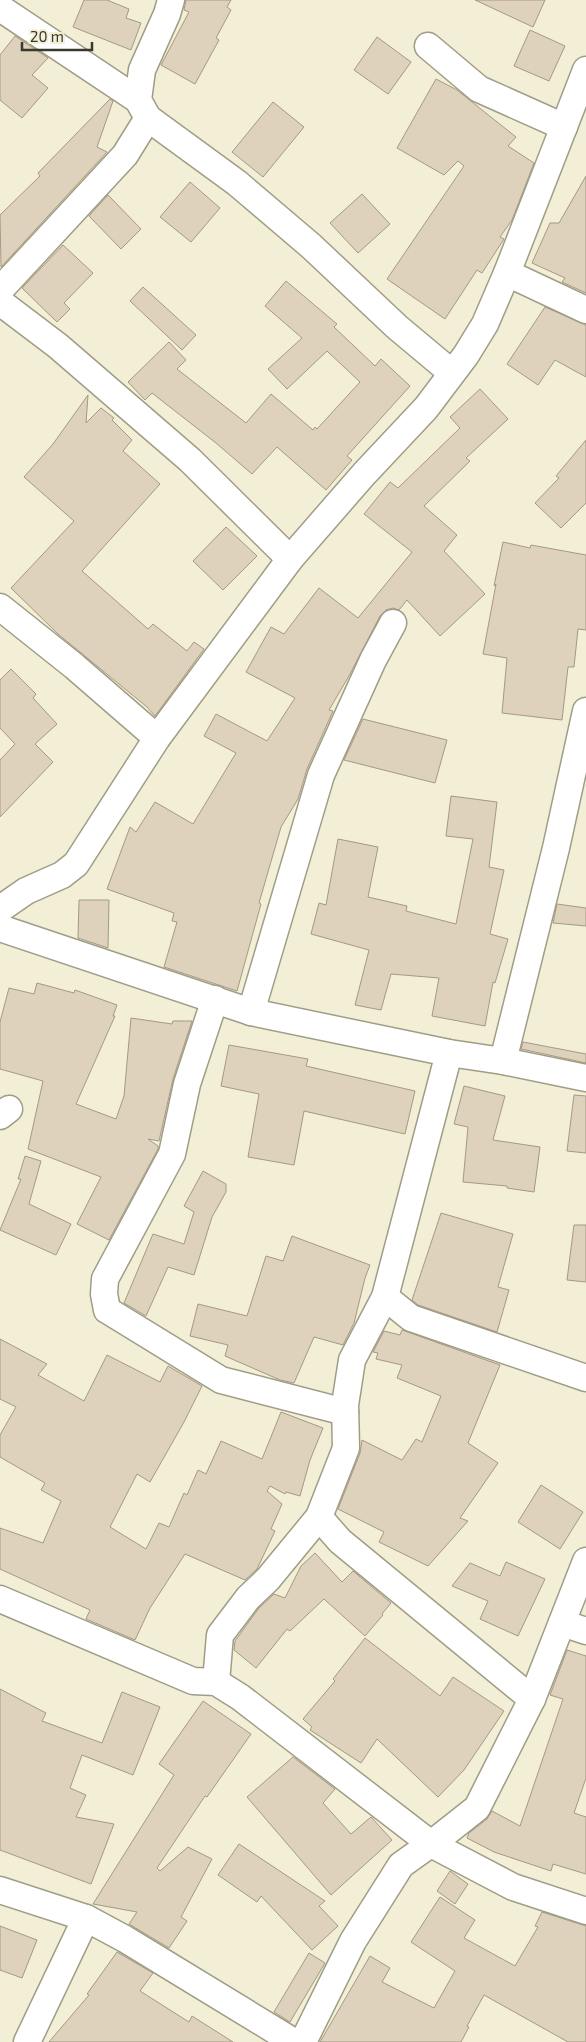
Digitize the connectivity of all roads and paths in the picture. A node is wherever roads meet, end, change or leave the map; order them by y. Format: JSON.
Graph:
{"nodes":[{"id":1,"x":171,"y":0,"type":"edge"},
{"id":2,"x":0,"y":8,"type":"edge"},
{"id":3,"x":428,"y":46,"type":"dead end"},
{"id":4,"x":583,"y":84,"type":"edge"},
{"id":5,"x":143,"y":109,"type":"junction"},
{"id":6,"x":564,"y":127,"type":"junction"},
{"id":7,"x":507,"y":272,"type":"junction"},
{"id":8,"x":0,"y":290,"type":"edge"},
{"id":9,"x":0,"y":302,"type":"edge"},
{"id":10,"x":586,"y":310,"type":"edge"},
{"id":11,"x":452,"y":373,"type":"junction"},
{"id":12,"x":290,"y":559,"type":"junction"},
{"id":13,"x":0,"y":607,"type":"edge"},
{"id":14,"x":393,"y":623,"type":"dead end"},
{"id":15,"x":586,"y":711,"type":"edge"},
{"id":16,"x":157,"y":738,"type":"junction"},
{"id":17,"x":0,"y":909,"type":"edge"},
{"id":18,"x":0,"y":928,"type":"edge"},
{"id":19,"x":215,"y":999,"type":"junction"},
{"id":20,"x":251,"y":1012,"type":"junction"},
{"id":21,"x":448,"y":1053,"type":"junction"},
{"id":22,"x":503,"y":1061,"type":"junction"},
{"id":23,"x":586,"y":1078,"type":"edge"},
{"id":24,"x":385,"y":1297,"type":"junction"},
{"id":25,"x":586,"y":1378,"type":"edge"},
{"id":26,"x":346,"y":1412,"type":"junction"},
{"id":27,"x":320,"y":1517,"type":"junction"},
{"id":28,"x":586,"y":1561,"type":"edge"},
{"id":29,"x":0,"y":1599,"type":"edge"},
{"id":30,"x":574,"y":1627,"type":"edge"},
{"id":31,"x":216,"y":1682,"type":"junction"},
{"id":32,"x":532,"y":1699,"type":"junction"},
{"id":33,"x":431,"y":1844,"type":"junction"},
{"id":34,"x":0,"y":1890,"type":"edge"},
{"id":35,"x":586,"y":1911,"type":"edge"},
{"id":36,"x":86,"y":1918,"type":"junction"},
{"id":37,"x":27,"y":2042,"type":"edge"},
{"id":38,"x":294,"y":2042,"type":"edge"},
{"id":39,"x":303,"y":2042,"type":"edge"}],
"edges":[{"from":1,"to":5,"type":"street"},
{"from":2,"to":5,"type":"street"},
{"from":3,"to":6,"type":"street"},
{"from":4,"to":6,"type":"street"},
{"from":5,"to":8,"type":"street"},
{"from":5,"to":11,"type":"street"},
{"from":6,"to":7,"type":"street"},
{"from":7,"to":10,"type":"street"},
{"from":7,"to":11,"type":"street"},
{"from":9,"to":12,"type":"street"},
{"from":11,"to":12,"type":"street"},
{"from":12,"to":16,"type":"street"},
{"from":13,"to":16,"type":"street"},
{"from":14,"to":20,"type":"street"},
{"from":15,"to":22,"type":"street"},
{"from":16,"to":17,"type":"street"},
{"from":18,"to":19,"type":"street"},
{"from":19,"to":20,"type":"street"},
{"from":19,"to":26,"type":"street"},
{"from":20,"to":21,"type":"street"},
{"from":21,"to":22,"type":"street"},
{"from":21,"to":24,"type":"street"},
{"from":22,"to":23,"type":"street"},
{"from":24,"to":25,"type":"street"},
{"from":24,"to":26,"type":"street"},
{"from":26,"to":27,"type":"street"},
{"from":27,"to":31,"type":"street"},
{"from":27,"to":32,"type":"street"},
{"from":28,"to":30,"type":"street"},
{"from":29,"to":31,"type":"street"},
{"from":30,"to":32,"type":"street"},
{"from":31,"to":33,"type":"street"},
{"from":32,"to":33,"type":"street"},
{"from":33,"to":35,"type":"street"},
{"from":33,"to":39,"type":"street"},
{"from":34,"to":36,"type":"street"},
{"from":36,"to":37,"type":"street"},
{"from":36,"to":38,"type":"street"}]}
